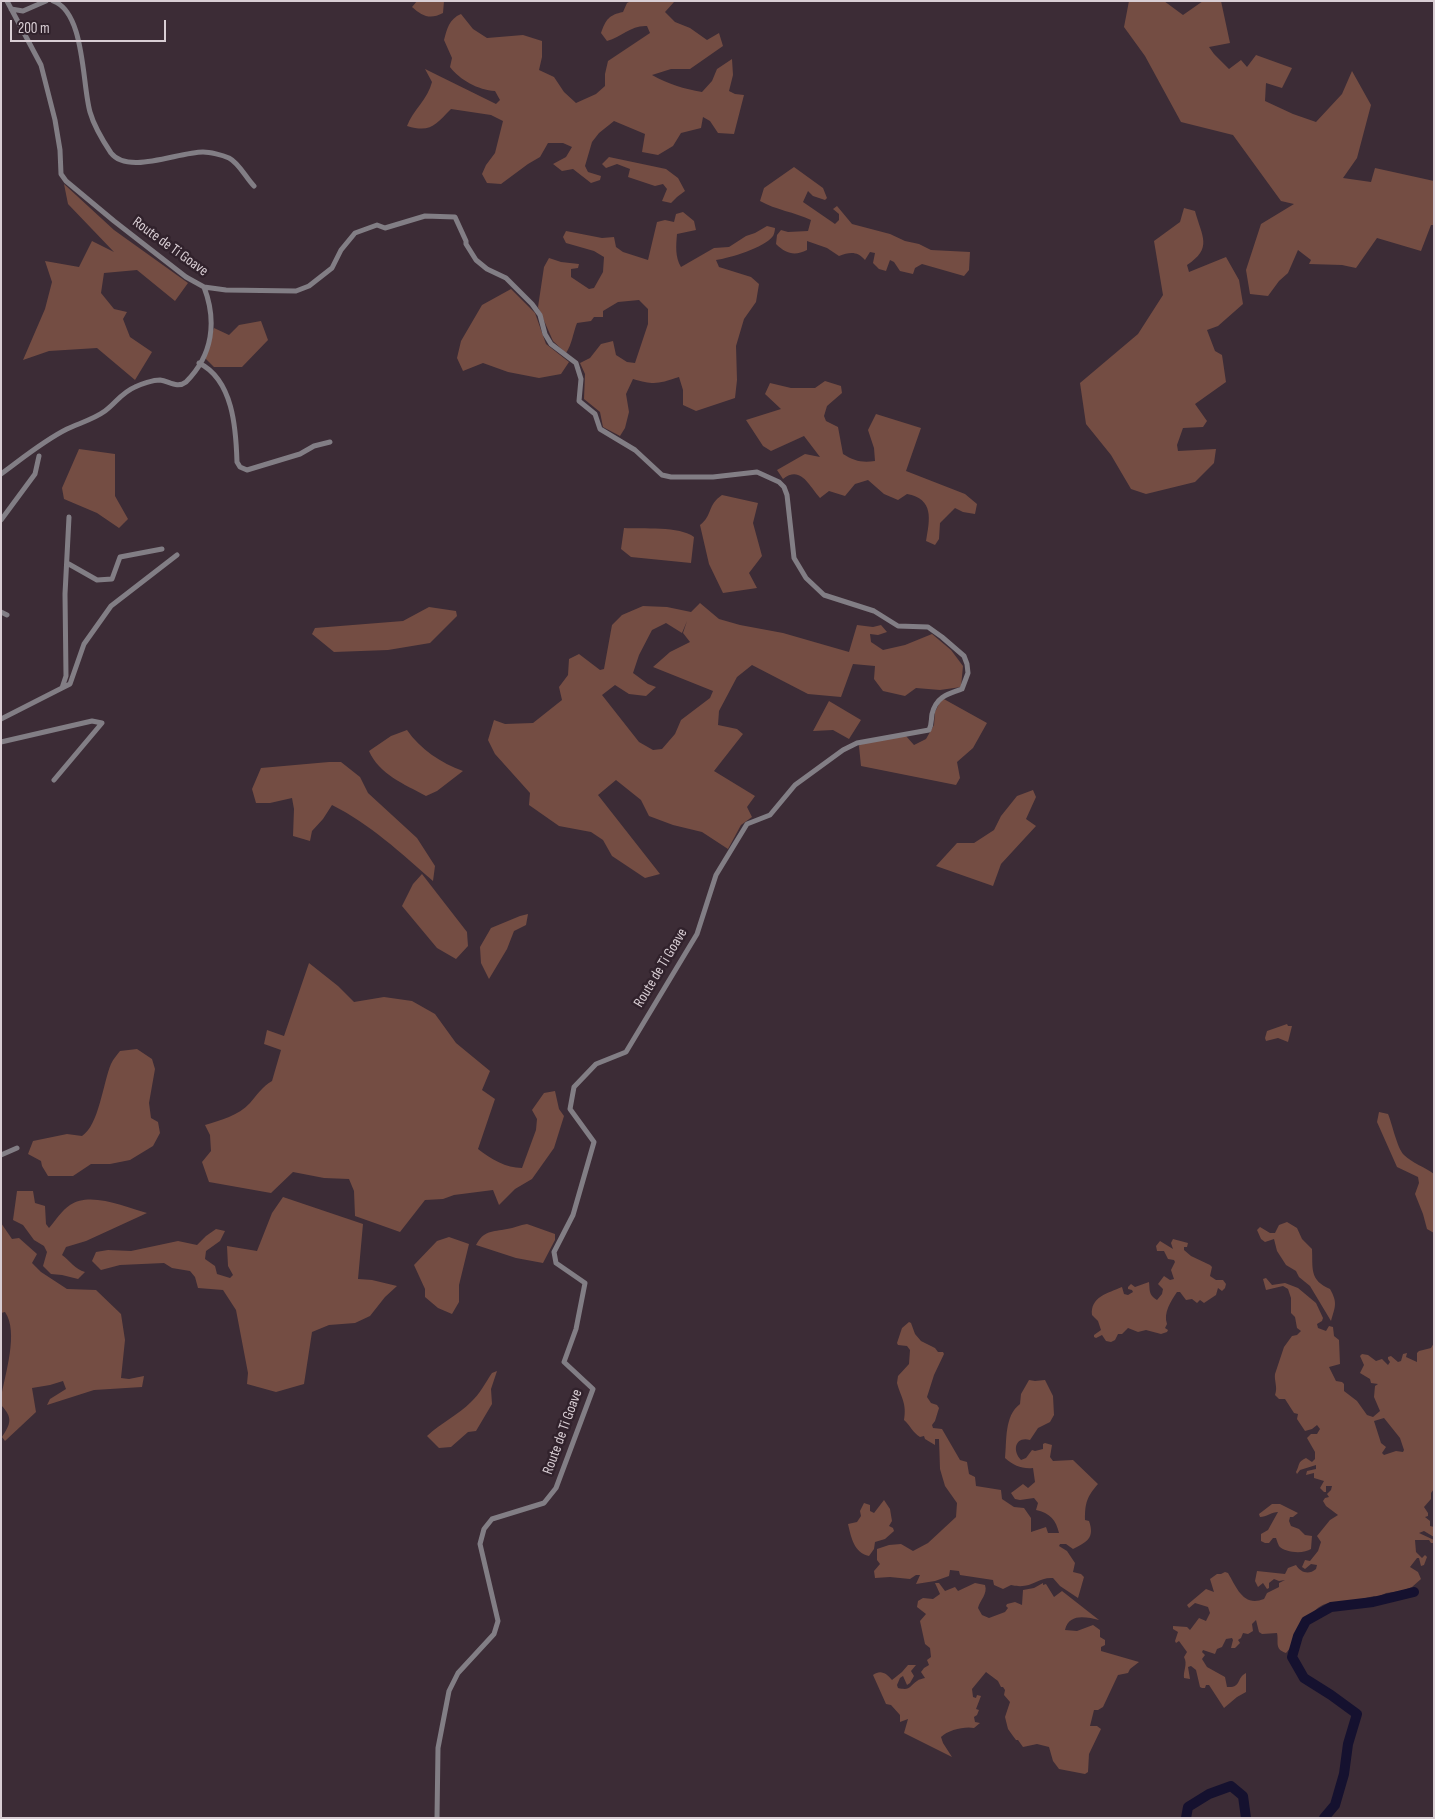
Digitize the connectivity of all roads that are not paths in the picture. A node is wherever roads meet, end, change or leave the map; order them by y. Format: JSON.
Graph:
{"nodes":[{"id":1,"x":6,"y":1,"type":"edge"},
{"id":2,"x":46,"y":1,"type":"edge"},
{"id":3,"x":53,"y":1,"type":"edge"},
{"id":4,"x":10,"y":8,"type":"junction"},
{"id":5,"x":254,"y":186,"type":"dead end"},
{"id":6,"x":204,"y":287,"type":"junction"},
{"id":7,"x":199,"y":363,"type":"junction"},
{"id":8,"x":330,"y":442,"type":"dead end"},
{"id":9,"x":39,"y":456,"type":"dead end"},
{"id":10,"x":1,"y":474,"type":"edge"},
{"id":11,"x":69,"y":518,"type":"dead end"},
{"id":12,"x":1,"y":520,"type":"edge"},
{"id":13,"x":162,"y":549,"type":"dead end"},
{"id":14,"x":177,"y":555,"type":"dead end"},
{"id":15,"x":68,"y":563,"type":"junction"},
{"id":16,"x":1,"y":612,"type":"edge"},
{"id":17,"x":7,"y":615,"type":"dead end"},
{"id":18,"x":62,"y":688,"type":"junction"},
{"id":19,"x":1,"y":719,"type":"edge"},
{"id":20,"x":1,"y":742,"type":"edge"},
{"id":21,"x":54,"y":780,"type":"dead end"},
{"id":22,"x":16,"y":1148,"type":"dead end"},
{"id":23,"x":1,"y":1155,"type":"edge"},
{"id":24,"x":437,"y":1818,"type":"edge"}],
"edges":[{"from":1,"to":4,"type":"street","name":"Route de Ti Goave"},
{"from":2,"to":4,"type":"street"},
{"from":3,"to":5,"type":"street"},
{"from":4,"to":6,"type":"street","name":"Route de Ti Goave"},
{"from":6,"to":7,"type":"street"},
{"from":6,"to":24,"type":"street","name":"Route de Ti Goave"},
{"from":7,"to":8,"type":"street"},
{"from":7,"to":10,"type":"street"},
{"from":9,"to":12,"type":"street"},
{"from":11,"to":15,"type":"street"},
{"from":13,"to":15,"type":"street"},
{"from":14,"to":18,"type":"street"},
{"from":15,"to":18,"type":"street"},
{"from":16,"to":17,"type":"street"},
{"from":18,"to":19,"type":"street"},
{"from":20,"to":21,"type":"street"},
{"from":22,"to":23,"type":"street"}]}
